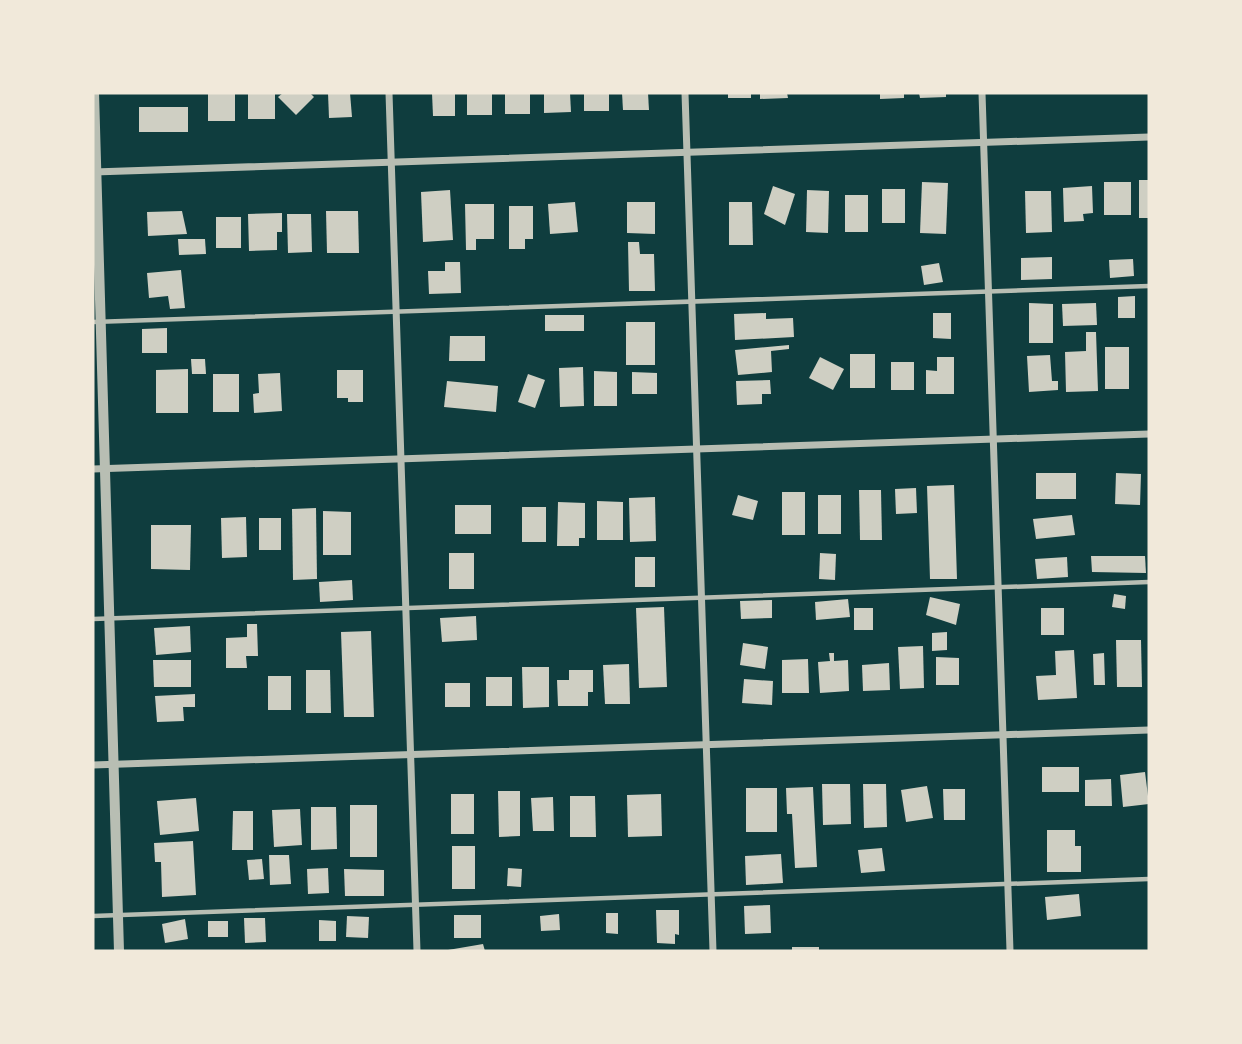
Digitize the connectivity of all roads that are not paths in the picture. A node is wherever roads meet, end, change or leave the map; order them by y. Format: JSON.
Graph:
{"nodes":[{"id":1,"x":93,"y":93,"type":"edge"},
{"id":2,"x":389,"y":93,"type":"edge"},
{"id":3,"x":685,"y":93,"type":"edge"},
{"id":4,"x":982,"y":93,"type":"edge"},
{"id":5,"x":1149,"y":137,"type":"edge"},
{"id":6,"x":984,"y":143,"type":"junction"},
{"id":7,"x":687,"y":153,"type":"junction"},
{"id":8,"x":391,"y":163,"type":"junction"},
{"id":9,"x":94,"y":172,"type":"edge"},
{"id":10,"x":1149,"y":286,"type":"edge"},
{"id":11,"x":988,"y":291,"type":"junction"},
{"id":12,"x":692,"y":302,"type":"junction"},
{"id":13,"x":396,"y":311,"type":"junction"},
{"id":14,"x":97,"y":322,"type":"edge"},
{"id":15,"x":1149,"y":434,"type":"edge"},
{"id":16,"x":994,"y":439,"type":"junction"},
{"id":17,"x":697,"y":449,"type":"junction"},
{"id":18,"x":401,"y":460,"type":"junction"},
{"id":19,"x":93,"y":469,"type":"edge"},
{"id":20,"x":105,"y":469,"type":"junction"},
{"id":21,"x":1149,"y":582,"type":"edge"},
{"id":22,"x":998,"y":587,"type":"junction"},
{"id":23,"x":701,"y":596,"type":"junction"},
{"id":24,"x":406,"y":608,"type":"junction"},
{"id":25,"x":110,"y":618,"type":"junction"},
{"id":26,"x":93,"y":619,"type":"edge"},
{"id":27,"x":1149,"y":730,"type":"edge"},
{"id":28,"x":1003,"y":735,"type":"junction"},
{"id":29,"x":706,"y":746,"type":"junction"},
{"id":30,"x":411,"y":755,"type":"junction"},
{"id":31,"x":114,"y":764,"type":"junction"},
{"id":32,"x":93,"y":765,"type":"edge"},
{"id":33,"x":1149,"y":879,"type":"edge"},
{"id":34,"x":1008,"y":885,"type":"junction"},
{"id":35,"x":711,"y":895,"type":"junction"},
{"id":36,"x":416,"y":905,"type":"junction"},
{"id":37,"x":118,"y":915,"type":"junction"},
{"id":38,"x":93,"y":916,"type":"edge"},
{"id":39,"x":119,"y":951,"type":"edge"},
{"id":40,"x":417,"y":951,"type":"edge"},
{"id":41,"x":713,"y":951,"type":"edge"},
{"id":42,"x":1010,"y":951,"type":"edge"}],
"edges":[{"from":1,"to":9,"type":"street"},
{"from":2,"to":8,"type":"street"},
{"from":3,"to":7,"type":"street"},
{"from":4,"to":6,"type":"street"},
{"from":5,"to":6,"type":"street"},
{"from":6,"to":7,"type":"street"},
{"from":6,"to":11,"type":"street"},
{"from":7,"to":8,"type":"street"},
{"from":7,"to":12,"type":"street"},
{"from":8,"to":9,"type":"street"},
{"from":8,"to":13,"type":"street"},
{"from":9,"to":14,"type":"street"},
{"from":10,"to":11,"type":"lane"},
{"from":11,"to":12,"type":"lane"},
{"from":11,"to":16,"type":"street"},
{"from":12,"to":13,"type":"lane"},
{"from":12,"to":17,"type":"street"},
{"from":13,"to":14,"type":"lane"},
{"from":13,"to":18,"type":"street"},
{"from":14,"to":20,"type":"street"},
{"from":15,"to":16,"type":"street"},
{"from":16,"to":17,"type":"street"},
{"from":16,"to":22,"type":"street"},
{"from":17,"to":18,"type":"street"},
{"from":17,"to":23,"type":"street"},
{"from":18,"to":20,"type":"street"},
{"from":18,"to":24,"type":"street"},
{"from":19,"to":20,"type":"street"},
{"from":20,"to":25,"type":"street"},
{"from":21,"to":22,"type":"lane"},
{"from":22,"to":23,"type":"lane"},
{"from":22,"to":28,"type":"street"},
{"from":23,"to":24,"type":"lane"},
{"from":23,"to":29,"type":"street"},
{"from":24,"to":25,"type":"lane"},
{"from":24,"to":30,"type":"street"},
{"from":25,"to":26,"type":"lane"},
{"from":25,"to":31,"type":"street"},
{"from":27,"to":28,"type":"street"},
{"from":28,"to":29,"type":"street"},
{"from":28,"to":34,"type":"street"},
{"from":29,"to":30,"type":"street"},
{"from":29,"to":35,"type":"street"},
{"from":30,"to":31,"type":"street"},
{"from":30,"to":36,"type":"street"},
{"from":31,"to":32,"type":"street"},
{"from":31,"to":37,"type":"street"},
{"from":33,"to":34,"type":"lane"},
{"from":34,"to":35,"type":"lane"},
{"from":34,"to":42,"type":"street"},
{"from":35,"to":36,"type":"lane"},
{"from":35,"to":41,"type":"street"},
{"from":36,"to":37,"type":"lane"},
{"from":36,"to":40,"type":"street"},
{"from":37,"to":38,"type":"lane"},
{"from":37,"to":39,"type":"street"}]}
